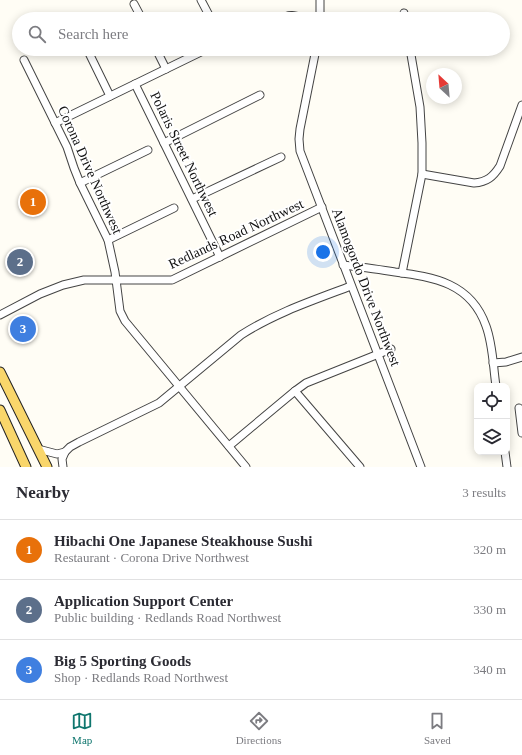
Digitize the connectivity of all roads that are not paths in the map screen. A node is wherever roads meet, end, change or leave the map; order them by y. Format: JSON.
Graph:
{"nodes":[{"id":1,"x":201,"y":0,"type":"edge"},
{"id":2,"x":320,"y":0,"type":"edge"},
{"id":3,"x":134,"y":4,"type":"dead end"},
{"id":4,"x":138,"y":12,"type":"edge"},
{"id":5,"x":207,"y":12,"type":"edge"},
{"id":6,"x":320,"y":12,"type":"edge"},
{"id":7,"x":90,"y":56,"type":"edge"},
{"id":8,"x":160,"y":56,"type":"edge"},
{"id":9,"x":193,"y":56,"type":"edge"},
{"id":10,"x":315,"y":56,"type":"edge"},
{"id":11,"x":411,"y":56,"type":"edge"},
{"id":12,"x":24,"y":60,"type":"dead end"},
{"id":13,"x":166,"y":69,"type":"junction"},
{"id":14,"x":135,"y":84,"type":"junction"},
{"id":15,"x":110,"y":96,"type":"junction"},
{"id":16,"x":260,"y":96,"type":"dead end"},
{"id":17,"x":522,"y":105,"type":"edge"},
{"id":18,"x":55,"y":123,"type":"junction"},
{"id":19,"x":164,"y":143,"type":"junction"},
{"id":20,"x":148,"y":150,"type":"dead end"},
{"id":21,"x":281,"y":157,"type":"dead end"},
{"id":22,"x":422,"y":174,"type":"junction"},
{"id":23,"x":80,"y":183,"type":"junction"},
{"id":24,"x":192,"y":199,"type":"junction"},
{"id":25,"x":322,"y":207,"type":"junction"},
{"id":26,"x":174,"y":208,"type":"dead end"},
{"id":27,"x":108,"y":240,"type":"junction"},
{"id":28,"x":220,"y":257,"type":"junction"},
{"id":29,"x":343,"y":265,"type":"junction"},
{"id":30,"x":402,"y":273,"type":"junction"},
{"id":31,"x":116,"y":281,"type":"junction"},
{"id":32,"x":351,"y":286,"type":"junction"},
{"id":33,"x":0,"y":314,"type":"edge"},
{"id":34,"x":391,"y":349,"type":"dead end"},
{"id":35,"x":378,"y":355,"type":"junction"},
{"id":36,"x":522,"y":358,"type":"edge"},
{"id":37,"x":493,"y":363,"type":"junction"},
{"id":38,"x":1,"y":376,"type":"edge"},
{"id":39,"x":496,"y":383,"type":"edge"},
{"id":40,"x":179,"y":387,"type":"junction"},
{"id":41,"x":295,"y":391,"type":"junction"},
{"id":42,"x":519,"y":408,"type":"dead end"},
{"id":43,"x":0,"y":410,"type":"edge"},
{"id":44,"x":522,"y":433,"type":"edge"},
{"id":45,"x":229,"y":446,"type":"junction"},
{"id":46,"x":38,"y":449,"type":"junction"},
{"id":47,"x":64,"y":452,"type":"junction"},
{"id":48,"x":505,"y":455,"type":"edge"},
{"id":49,"x":26,"y":467,"type":"edge"},
{"id":50,"x":47,"y":467,"type":"edge"},
{"id":51,"x":63,"y":467,"type":"edge"},
{"id":52,"x":246,"y":467,"type":"edge"},
{"id":53,"x":360,"y":467,"type":"edge"},
{"id":54,"x":421,"y":467,"type":"edge"},
{"id":55,"x":507,"y":467,"type":"edge"}],
"edges":[{"from":1,"to":5,"type":"street"},
{"from":2,"to":6,"type":"street"},
{"from":3,"to":4,"type":"street"},
{"from":7,"to":15,"type":"street"},
{"from":8,"to":13,"type":"street"},
{"from":9,"to":13,"type":"street"},
{"from":10,"to":25,"type":"street","name":"Alamogordo Drive Northwest"},
{"from":11,"to":22,"type":"street"},
{"from":12,"to":18,"type":"street","name":"Corona Drive Northwest"},
{"from":13,"to":14,"type":"street"},
{"from":14,"to":15,"type":"street"},
{"from":14,"to":19,"type":"street","name":"Polaris Street Northwest"},
{"from":15,"to":18,"type":"street"},
{"from":16,"to":19,"type":"street"},
{"from":17,"to":22,"type":"street"},
{"from":18,"to":23,"type":"street","name":"Corona Drive Northwest"},
{"from":19,"to":24,"type":"street","name":"Polaris Street Northwest"},
{"from":20,"to":23,"type":"street"},
{"from":21,"to":24,"type":"street"},
{"from":22,"to":30,"type":"street"},
{"from":23,"to":27,"type":"street","name":"Corona Drive Northwest"},
{"from":24,"to":28,"type":"street","name":"Polaris Street Northwest"},
{"from":25,"to":28,"type":"street","name":"Redlands Road Northwest"},
{"from":25,"to":29,"type":"street","name":"Alamogordo Drive Northwest"},
{"from":26,"to":27,"type":"street"},
{"from":27,"to":31,"type":"street","name":"Corona Drive Northwest"},
{"from":28,"to":31,"type":"street","name":"Redlands Road Northwest"},
{"from":29,"to":30,"type":"street"},
{"from":29,"to":32,"type":"street","name":"Alamogordo Drive Northwest"},
{"from":30,"to":37,"type":"street"},
{"from":31,"to":33,"type":"street","name":"Redlands Road Northwest"},
{"from":31,"to":40,"type":"street","name":"Corona Drive Northwest"},
{"from":32,"to":35,"type":"street","name":"Alamogordo Drive Northwest"},
{"from":32,"to":40,"type":"street"},
{"from":34,"to":35,"type":"street"},
{"from":35,"to":41,"type":"street"},
{"from":35,"to":54,"type":"street","name":"Alamogordo Drive Northwest"},
{"from":36,"to":37,"type":"street"},
{"from":37,"to":39,"type":"street"},
{"from":38,"to":46,"type":"main road"},
{"from":40,"to":45,"type":"street","name":"Corona Drive Northwest"},
{"from":40,"to":47,"type":"street"},
{"from":41,"to":45,"type":"street"},
{"from":41,"to":53,"type":"street"},
{"from":42,"to":44,"type":"street"},
{"from":43,"to":49,"type":"main road"},
{"from":45,"to":52,"type":"street","name":"Corona Drive Northwest"},
{"from":46,"to":47,"type":"street"},
{"from":46,"to":50,"type":"main road"},
{"from":47,"to":51,"type":"street"},
{"from":48,"to":55,"type":"street"}]}
